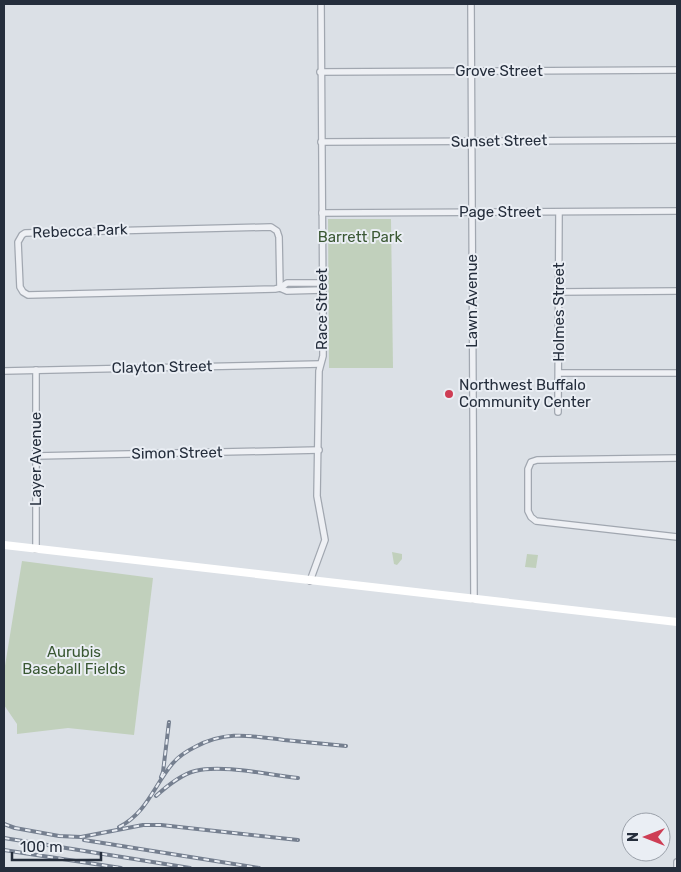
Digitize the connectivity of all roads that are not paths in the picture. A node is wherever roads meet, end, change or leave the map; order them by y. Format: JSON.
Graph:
{"nodes":[{"id":1,"x":320,"y":4,"type":"edge"},
{"id":2,"x":471,"y":4,"type":"edge"},
{"id":3,"x":677,"y":70,"type":"edge"},
{"id":4,"x":472,"y":71,"type":"junction"},
{"id":5,"x":320,"y":72,"type":"junction"},
{"id":6,"x":677,"y":140,"type":"edge"},
{"id":7,"x":321,"y":142,"type":"junction"},
{"id":8,"x":472,"y":142,"type":"junction"},
{"id":9,"x":677,"y":211,"type":"edge"},
{"id":10,"x":322,"y":212,"type":"junction"},
{"id":11,"x":472,"y":212,"type":"junction"},
{"id":12,"x":559,"y":212,"type":"junction"},
{"id":13,"x":323,"y":283,"type":"junction"},
{"id":14,"x":280,"y":288,"type":"junction"},
{"id":15,"x":323,"y":290,"type":"junction"},
{"id":16,"x":559,"y":292,"type":"junction"},
{"id":17,"x":677,"y":292,"type":"edge"},
{"id":18,"x":320,"y":364,"type":"junction"},
{"id":19,"x":36,"y":370,"type":"junction"},
{"id":20,"x":4,"y":371,"type":"edge"},
{"id":21,"x":558,"y":373,"type":"junction"},
{"id":22,"x":677,"y":374,"type":"edge"},
{"id":23,"x":558,"y":412,"type":"dead end"},
{"id":24,"x":319,"y":450,"type":"junction"},
{"id":25,"x":36,"y":456,"type":"junction"},
{"id":26,"x":677,"y":458,"type":"edge"},
{"id":27,"x":677,"y":537,"type":"edge"},
{"id":28,"x":4,"y":545,"type":"edge"},
{"id":29,"x":36,"y":549,"type":"junction"},
{"id":30,"x":310,"y":581,"type":"junction"},
{"id":31,"x":474,"y":599,"type":"junction"},
{"id":32,"x":677,"y":622,"type":"edge"},
{"id":33,"x":677,"y":862,"type":"edge"},
{"id":34,"x":677,"y":867,"type":"edge"}],
"edges":[{"from":1,"to":5,"type":"street","name":"Race Street"},
{"from":2,"to":4,"type":"street","name":"Lawn Avenue"},
{"from":3,"to":4,"type":"street","name":"Grove Street"},
{"from":4,"to":5,"type":"street","name":"Grove Street"},
{"from":4,"to":8,"type":"street","name":"Lawn Avenue"},
{"from":5,"to":7,"type":"street","name":"Race Street"},
{"from":6,"to":8,"type":"street","name":"Sunset Street"},
{"from":7,"to":8,"type":"street","name":"Sunset Street"},
{"from":7,"to":10,"type":"street","name":"Race Street"},
{"from":8,"to":11,"type":"street","name":"Lawn Avenue"},
{"from":9,"to":12,"type":"street","name":"Page Street"},
{"from":10,"to":11,"type":"street","name":"Page Street"},
{"from":10,"to":13,"type":"street","name":"Race Street"},
{"from":11,"to":12,"type":"street","name":"Page Street"},
{"from":11,"to":31,"type":"street","name":"Lawn Avenue"},
{"from":12,"to":16,"type":"street","name":"Holmes Street"},
{"from":13,"to":14,"type":"street","name":"Rebecca Park"},
{"from":13,"to":15,"type":"street","name":"Race Street"},
{"from":14,"to":14,"type":"street","name":"Rebecca Park"},
{"from":14,"to":15,"type":"street","name":"Rebecca Park"},
{"from":15,"to":18,"type":"street","name":"Race Street"},
{"from":16,"to":17,"type":"street"},
{"from":16,"to":21,"type":"street","name":"Holmes Street"},
{"from":18,"to":19,"type":"street","name":"Clayton Street"},
{"from":18,"to":24,"type":"street","name":"Race Street"},
{"from":19,"to":20,"type":"street","name":"Clayton Street"},
{"from":19,"to":25,"type":"street","name":"Layer Avenue"},
{"from":21,"to":22,"type":"street"},
{"from":21,"to":23,"type":"street","name":"Holmes Street"},
{"from":24,"to":25,"type":"street","name":"Simon Street"},
{"from":24,"to":30,"type":"street","name":"Race Street"},
{"from":25,"to":29,"type":"street","name":"Layer Avenue"},
{"from":26,"to":27,"type":"street"},
{"from":28,"to":29,"type":"main road"},
{"from":29,"to":30,"type":"main road"},
{"from":30,"to":31,"type":"main road"},
{"from":31,"to":32,"type":"main road"},
{"from":33,"to":34,"type":"street"}]}
